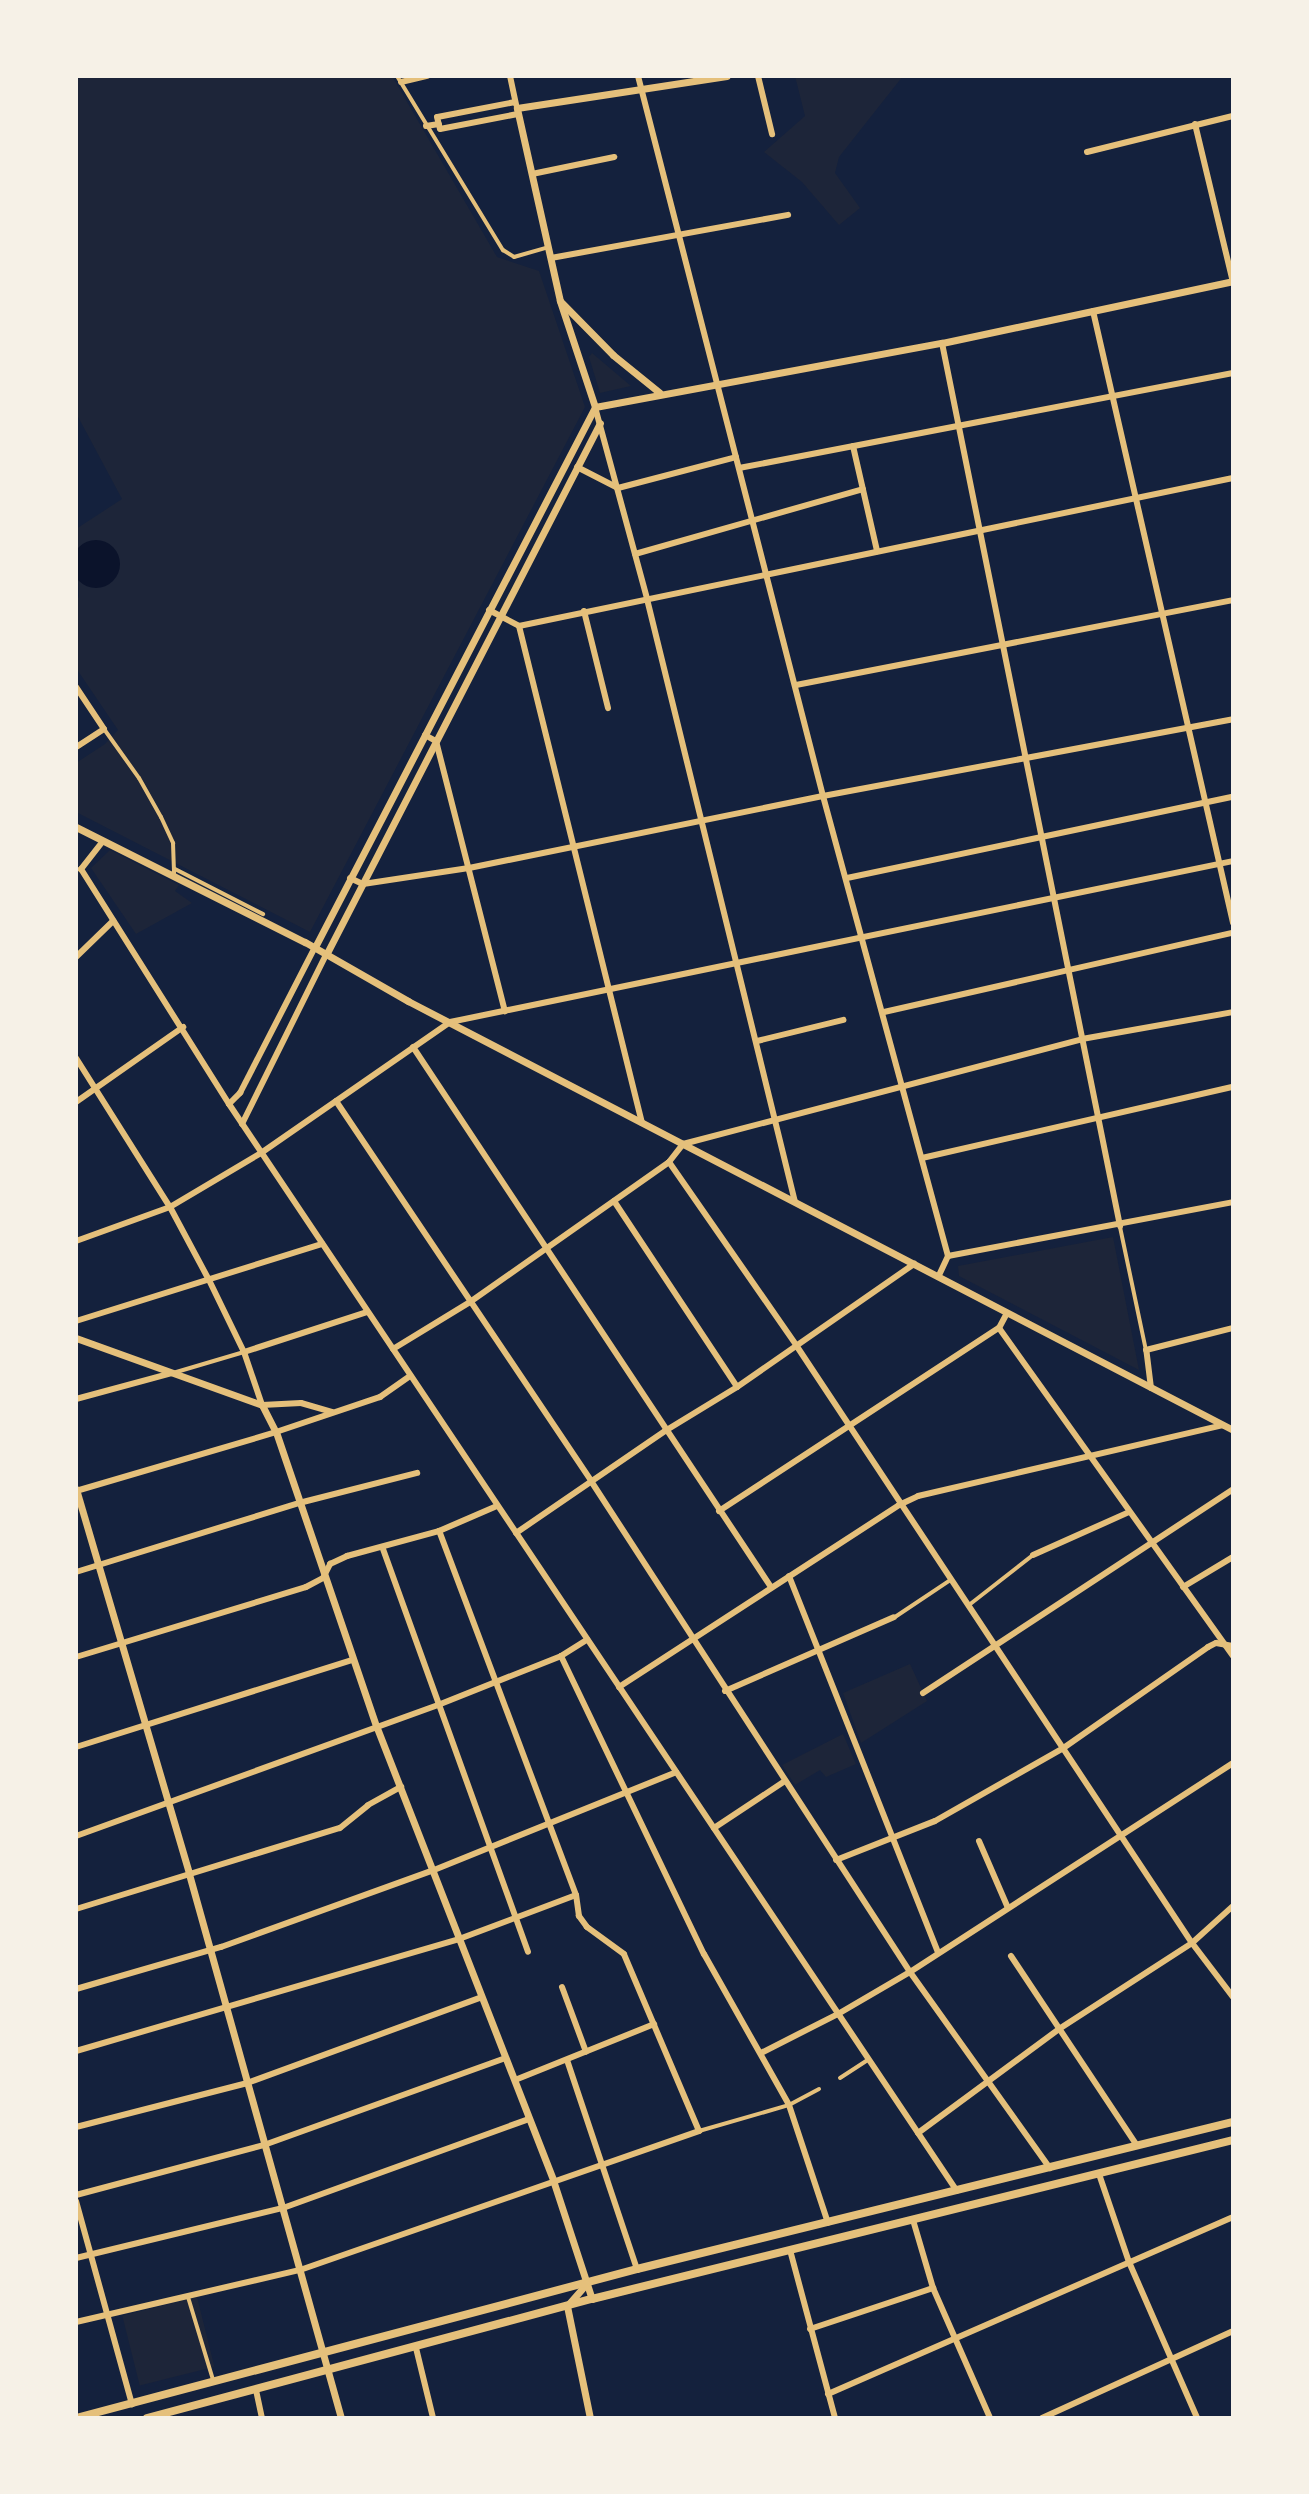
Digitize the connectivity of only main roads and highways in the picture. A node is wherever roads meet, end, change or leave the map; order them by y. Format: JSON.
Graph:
{"nodes":[{"id":1,"x":1233,"y":2122,"type":"edge"},
{"id":2,"x":1233,"y":2140,"type":"edge"},
{"id":3,"x":76,"y":2418,"type":"edge"},
{"id":4,"x":147,"y":2418,"type":"edge"}],
"edges":[{"from":1,"to":3,"type":"main road"},
{"from":2,"to":4,"type":"main road"}]}
